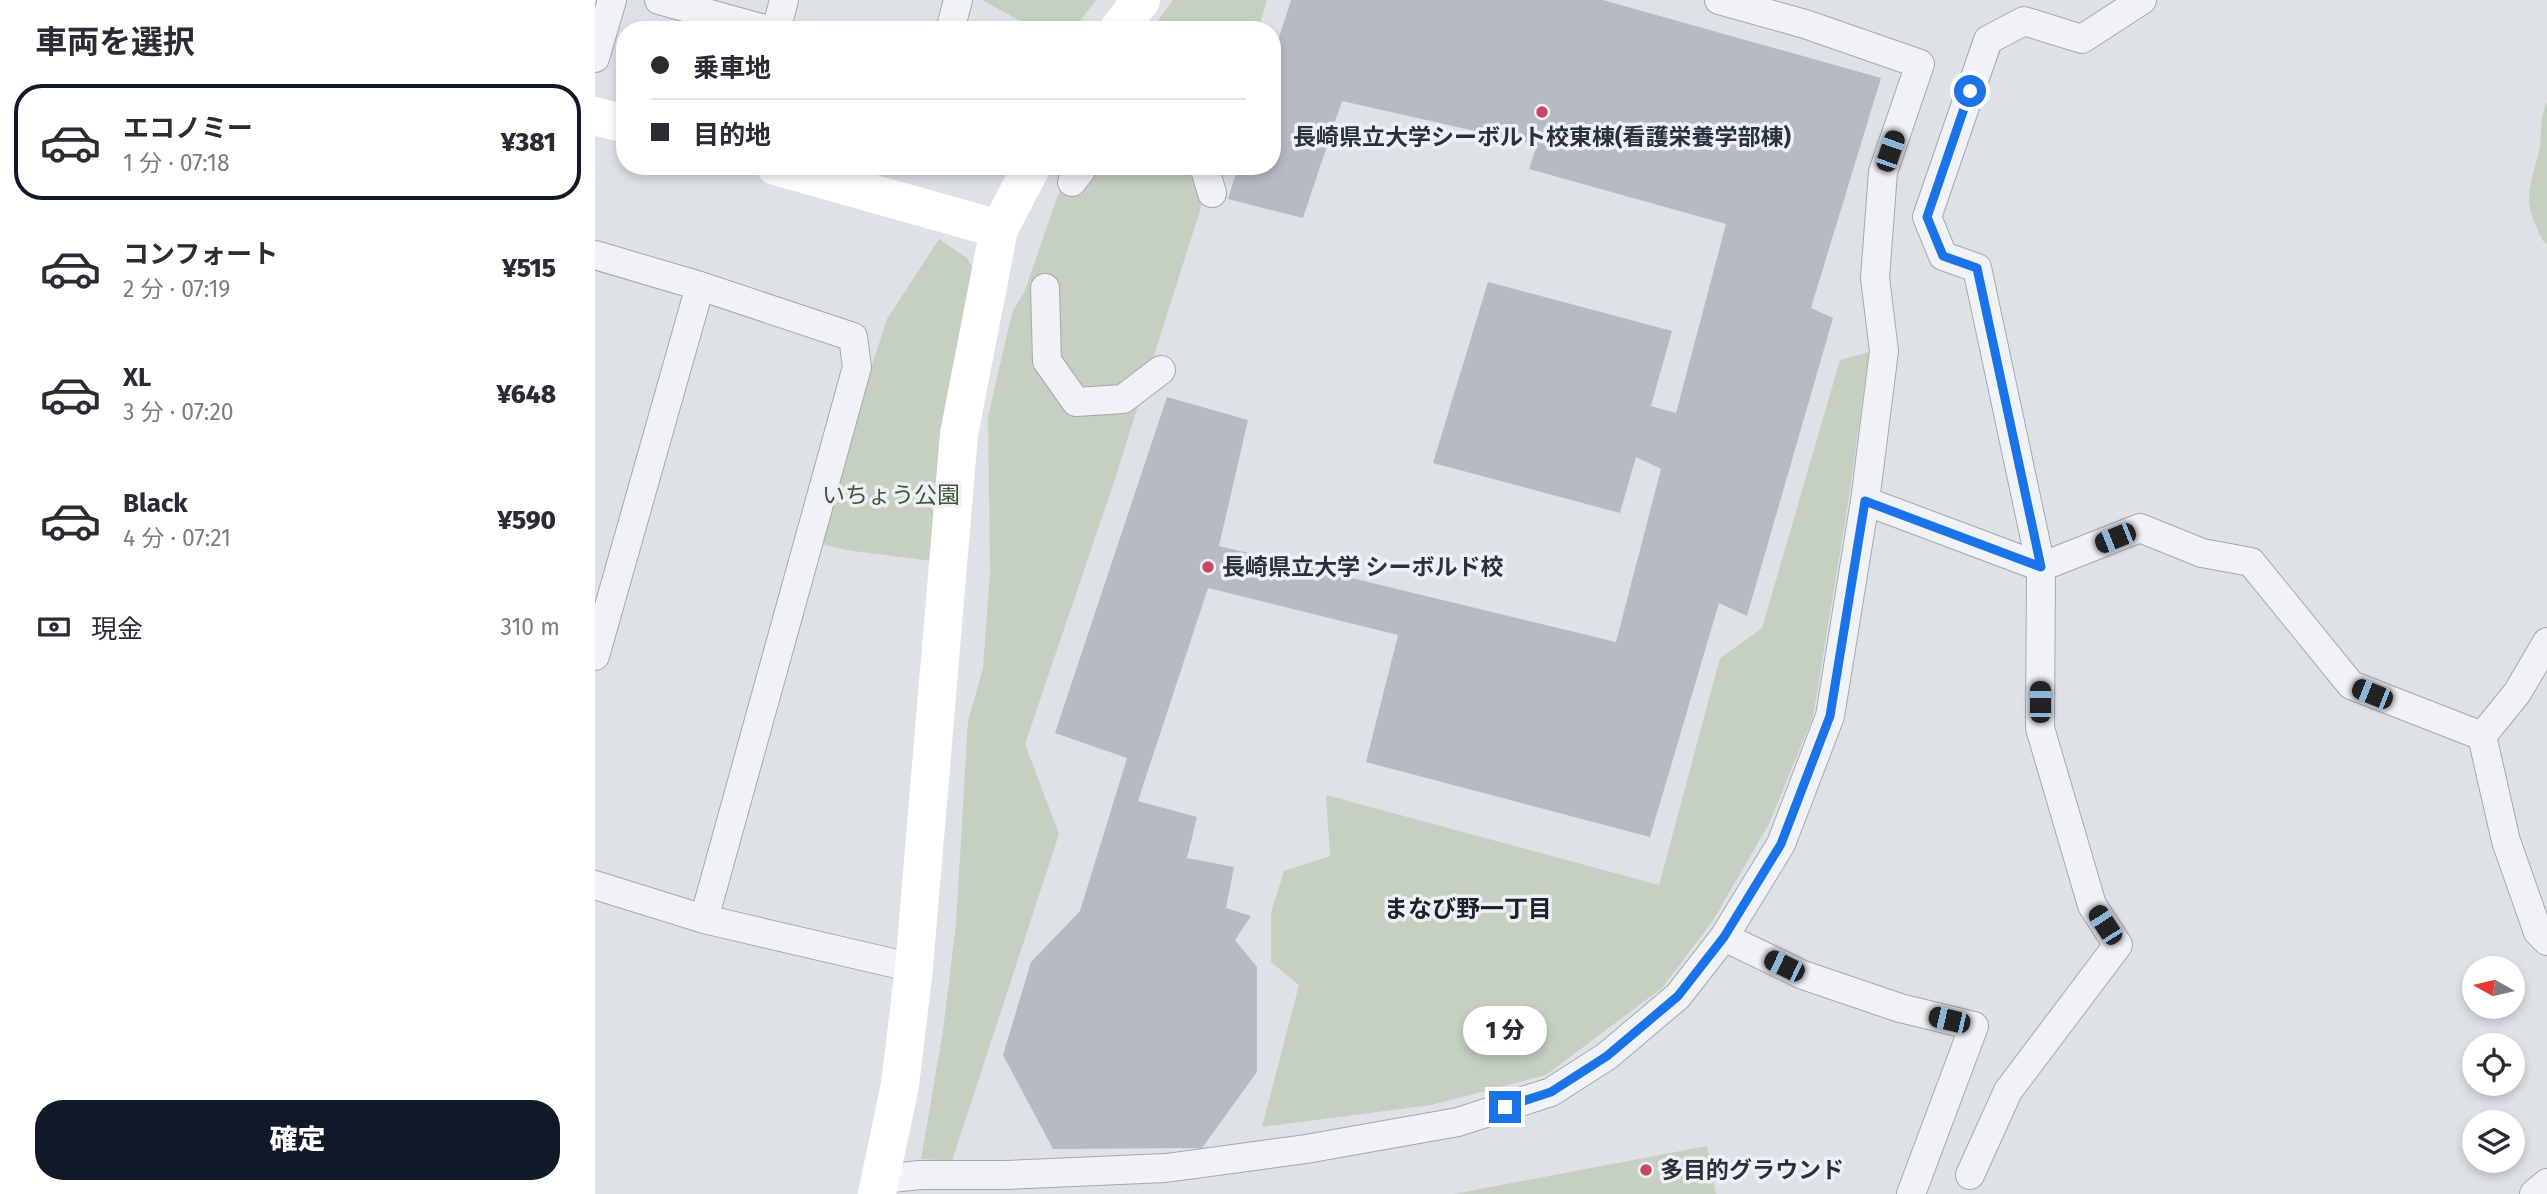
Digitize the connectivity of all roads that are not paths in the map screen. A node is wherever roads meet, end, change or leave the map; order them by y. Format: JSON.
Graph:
{"nodes":[{"id":1,"x":611,"y":0,"type":"edge"},
{"id":2,"x":659,"y":0,"type":"edge"},
{"id":3,"x":784,"y":0,"type":"edge"},
{"id":4,"x":958,"y":0,"type":"edge"},
{"id":5,"x":1140,"y":0,"type":"edge"},
{"id":6,"x":1719,"y":0,"type":"edge"},
{"id":7,"x":2142,"y":0,"type":"edge"},
{"id":8,"x":735,"y":21,"type":"edge"},
{"id":9,"x":778,"y":21,"type":"edge"},
{"id":10,"x":952,"y":21,"type":"edge"},
{"id":11,"x":1125,"y":21,"type":"edge"},
{"id":12,"x":595,"y":58,"type":"edge"},
{"id":13,"x":595,"y":116,"type":"edge"},
{"id":14,"x":616,"y":122,"type":"edge"},
{"id":15,"x":807,"y":175,"type":"edge"},
{"id":16,"x":1027,"y":175,"type":"edge"},
{"id":17,"x":1207,"y":175,"type":"edge"},
{"id":18,"x":1212,"y":193,"type":"dead end"},
{"id":19,"x":999,"y":229,"type":"junction"},
{"id":20,"x":595,"y":255,"type":"edge"},
{"id":21,"x":700,"y":286,"type":"junction"},
{"id":22,"x":1045,"y":288,"type":"dead end"},
{"id":23,"x":1161,"y":370,"type":"dead end"},
{"id":24,"x":1865,"y":501,"type":"junction"},
{"id":25,"x":2041,"y":567,"type":"junction"},
{"id":26,"x":2547,"y":642,"type":"edge"},
{"id":27,"x":595,"y":656,"type":"edge"},
{"id":28,"x":2483,"y":736,"type":"junction"},
{"id":29,"x":595,"y":885,"type":"edge"},
{"id":30,"x":704,"y":919,"type":"junction"},
{"id":31,"x":1724,"y":937,"type":"junction"},
{"id":32,"x":2547,"y":941,"type":"edge"},
{"id":33,"x":914,"y":968,"type":"junction"},
{"id":34,"x":1970,"y":1175,"type":"dead end"},
{"id":35,"x":2547,"y":1183,"type":"edge"},
{"id":36,"x":880,"y":1187,"type":"edge"},
{"id":37,"x":1911,"y":1194,"type":"edge"},
{"id":38,"x":2534,"y":1194,"type":"edge"}],
"edges":[{"from":1,"to":12,"type":"street"},
{"from":2,"to":8,"type":"street"},
{"from":3,"to":9,"type":"street"},
{"from":4,"to":10,"type":"street"},
{"from":5,"to":11,"type":"street"},
{"from":6,"to":24,"type":"street"},
{"from":7,"to":25,"type":"street"},
{"from":13,"to":14,"type":"street"},
{"from":15,"to":19,"type":"street"},
{"from":16,"to":19,"type":"street"},
{"from":17,"to":18,"type":"street"},
{"from":19,"to":33,"type":"street"},
{"from":20,"to":21,"type":"street"},
{"from":21,"to":27,"type":"street"},
{"from":21,"to":30,"type":"street"},
{"from":22,"to":23,"type":"street"},
{"from":24,"to":25,"type":"street"},
{"from":24,"to":31,"type":"street"},
{"from":25,"to":28,"type":"street"},
{"from":25,"to":34,"type":"street"},
{"from":26,"to":28,"type":"street"},
{"from":28,"to":32,"type":"street"},
{"from":29,"to":30,"type":"street"},
{"from":30,"to":33,"type":"street"},
{"from":31,"to":36,"type":"street"},
{"from":31,"to":37,"type":"street"},
{"from":33,"to":36,"type":"street"},
{"from":35,"to":38,"type":"street"}]}
